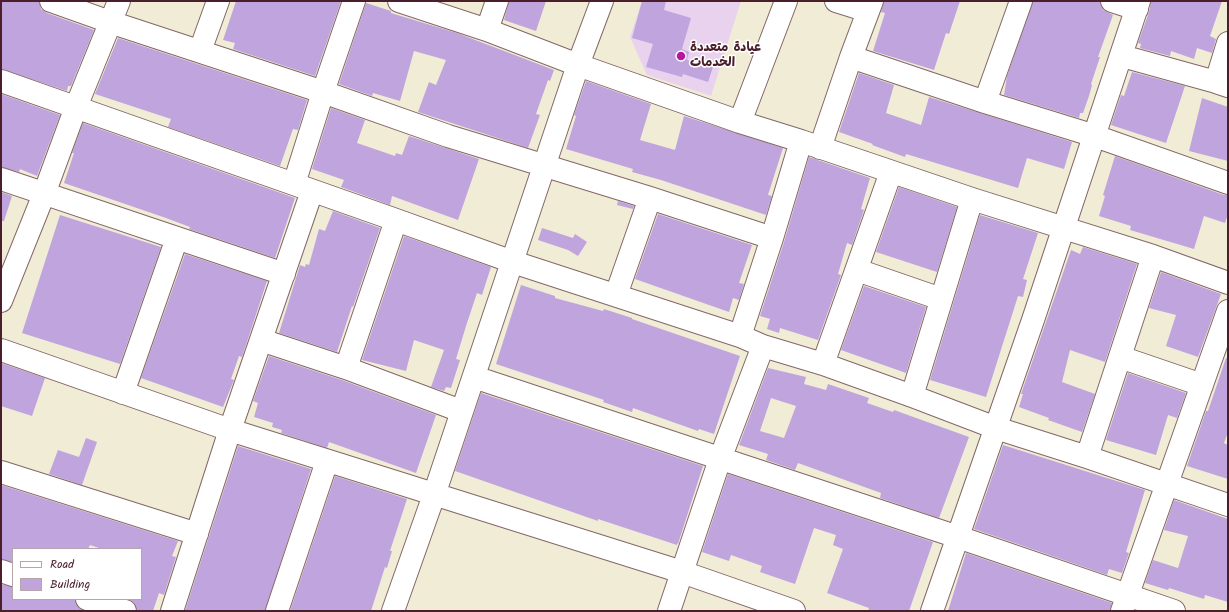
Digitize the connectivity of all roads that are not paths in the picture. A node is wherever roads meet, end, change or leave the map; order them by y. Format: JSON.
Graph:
{"nodes":[{"id":1,"x":51,"y":1,"type":"edge"},
{"id":2,"x":118,"y":1,"type":"edge"},
{"id":3,"x":218,"y":1,"type":"edge"},
{"id":4,"x":354,"y":1,"type":"edge"},
{"id":5,"x":399,"y":1,"type":"edge"},
{"id":6,"x":497,"y":1,"type":"edge"},
{"id":7,"x":602,"y":1,"type":"edge"},
{"id":8,"x":786,"y":1,"type":"edge"},
{"id":9,"x":836,"y":1,"type":"edge"},
{"id":10,"x":1021,"y":1,"type":"edge"},
{"id":11,"x":1112,"y":1,"type":"edge"},
{"id":12,"x":1138,"y":5,"type":"edge"},
{"id":13,"x":870,"y":6,"type":"edge"},
{"id":14,"x":110,"y":22,"type":"junction"},
{"id":15,"x":487,"y":30,"type":"junction"},
{"id":16,"x":1228,"y":43,"type":"edge"},
{"id":17,"x":200,"y":52,"type":"junction"},
{"id":18,"x":1122,"y":56,"type":"junction"},
{"id":19,"x":851,"y":57,"type":"junction"},
{"id":20,"x":578,"y":66,"type":"junction"},
{"id":21,"x":1,"y":81,"type":"edge"},
{"id":22,"x":1222,"y":84,"type":"edge"},
{"id":23,"x":323,"y":92,"type":"junction"},
{"id":24,"x":986,"y":102,"type":"junction"},
{"id":25,"x":76,"y":107,"type":"junction"},
{"id":26,"x":740,"y":122,"type":"junction"},
{"id":27,"x":1095,"y":136,"type":"junction"},
{"id":28,"x":811,"y":145,"type":"junction"},
{"id":29,"x":544,"y":167,"type":"junction"},
{"id":30,"x":891,"y":172,"type":"junction"},
{"id":31,"x":1,"y":179,"type":"edge"},
{"id":32,"x":1228,"y":182,"type":"edge"},
{"id":33,"x":303,"y":187,"type":"junction"},
{"id":34,"x":44,"y":194,"type":"junction"},
{"id":35,"x":650,"y":198,"type":"junction"},
{"id":36,"x":972,"y":199,"type":"junction"},
{"id":37,"x":396,"y":220,"type":"junction"},
{"id":38,"x":1063,"y":228,"type":"junction"},
{"id":39,"x":177,"y":238,"type":"junction"},
{"id":40,"x":772,"y":238,"type":"junction"},
{"id":41,"x":1153,"y":256,"type":"junction"},
{"id":42,"x":512,"y":262,"type":"junction"},
{"id":43,"x":857,"y":270,"type":"junction"},
{"id":44,"x":284,"y":274,"type":"junction"},
{"id":45,"x":1228,"y":283,"type":"edge"},
{"id":46,"x":616,"y":296,"type":"junction"},
{"id":47,"x":941,"y":300,"type":"junction"},
{"id":48,"x":1,"y":301,"type":"edge"},
{"id":49,"x":1228,"y":311,"type":"edge"},
{"id":50,"x":740,"y":336,"type":"junction"},
{"id":51,"x":261,"y":340,"type":"junction"},
{"id":52,"x":763,"y":346,"type":"junction"},
{"id":53,"x":1,"y":350,"type":"edge"},
{"id":54,"x":1120,"y":357,"type":"junction"},
{"id":55,"x":823,"y":364,"type":"junction"},
{"id":56,"x":346,"y":368,"type":"junction"},
{"id":57,"x":474,"y":377,"type":"junction"},
{"id":58,"x":1202,"y":385,"type":"junction"},
{"id":59,"x":123,"y":393,"type":"junction"},
{"id":60,"x":912,"y":396,"type":"junction"},
{"id":61,"x":461,"y":411,"type":"junction"},
{"id":62,"x":996,"y":428,"type":"junction"},
{"id":63,"x":230,"y":430,"type":"junction"},
{"id":64,"x":1086,"y":457,"type":"junction"},
{"id":65,"x":720,"y":459,"type":"junction"},
{"id":66,"x":327,"y":461,"type":"junction"},
{"id":67,"x":1,"y":472,"type":"edge"},
{"id":68,"x":1167,"y":484,"type":"junction"},
{"id":69,"x":434,"y":495,"type":"junction"},
{"id":70,"x":1228,"y":505,"type":"edge"},
{"id":71,"x":197,"y":534,"type":"junction"},
{"id":72,"x":958,"y":537,"type":"junction"},
{"id":73,"x":1,"y":571,"type":"edge"},
{"id":74,"x":682,"y":572,"type":"junction"},
{"id":75,"x":12,"y":575,"type":"edge"},
{"id":76,"x":90,"y":600,"type":"edge"},
{"id":77,"x":1125,"y":603,"type":"edge"},
{"id":78,"x":396,"y":610,"type":"edge"},
{"id":79,"x":124,"y":611,"type":"edge"},
{"id":80,"x":172,"y":611,"type":"edge"},
{"id":81,"x":277,"y":611,"type":"edge"},
{"id":82,"x":669,"y":611,"type":"edge"},
{"id":83,"x":794,"y":611,"type":"edge"},
{"id":84,"x":932,"y":611,"type":"edge"},
{"id":85,"x":1174,"y":611,"type":"edge"}],
"edges":[{"from":1,"to":14,"type":"street"},
{"from":2,"to":14,"type":"street"},
{"from":3,"to":17,"type":"street"},
{"from":4,"to":23,"type":"street"},
{"from":5,"to":15,"type":"street"},
{"from":6,"to":15,"type":"street"},
{"from":7,"to":20,"type":"street"},
{"from":8,"to":26,"type":"street"},
{"from":9,"to":13,"type":"street"},
{"from":10,"to":24,"type":"street"},
{"from":11,"to":12,"type":"street"},
{"from":12,"to":18,"type":"street"},
{"from":13,"to":19,"type":"street"},
{"from":14,"to":17,"type":"street"},
{"from":14,"to":25,"type":"street"},
{"from":15,"to":20,"type":"street"},
{"from":16,"to":22,"type":"street"},
{"from":17,"to":23,"type":"street"},
{"from":18,"to":22,"type":"street"},
{"from":18,"to":27,"type":"street"},
{"from":19,"to":24,"type":"street"},
{"from":19,"to":28,"type":"street"},
{"from":20,"to":26,"type":"street"},
{"from":20,"to":29,"type":"street"},
{"from":21,"to":25,"type":"street"},
{"from":23,"to":29,"type":"street"},
{"from":23,"to":33,"type":"street"},
{"from":24,"to":27,"type":"street"},
{"from":25,"to":33,"type":"street"},
{"from":25,"to":34,"type":"street"},
{"from":26,"to":28,"type":"street"},
{"from":27,"to":32,"type":"street"},
{"from":27,"to":38,"type":"street"},
{"from":28,"to":30,"type":"street"},
{"from":28,"to":40,"type":"street"},
{"from":29,"to":35,"type":"street"},
{"from":29,"to":42,"type":"street"},
{"from":30,"to":36,"type":"street"},
{"from":30,"to":43,"type":"street"},
{"from":31,"to":34,"type":"street"},
{"from":33,"to":37,"type":"street"},
{"from":33,"to":44,"type":"street"},
{"from":34,"to":39,"type":"street"},
{"from":34,"to":48,"type":"street"},
{"from":35,"to":40,"type":"street"},
{"from":35,"to":46,"type":"street"},
{"from":36,"to":38,"type":"street"},
{"from":36,"to":47,"type":"street"},
{"from":37,"to":42,"type":"street"},
{"from":37,"to":56,"type":"street"},
{"from":38,"to":41,"type":"street"},
{"from":38,"to":62,"type":"street"},
{"from":39,"to":44,"type":"street"},
{"from":39,"to":59,"type":"street"},
{"from":40,"to":50,"type":"street"},
{"from":41,"to":45,"type":"street"},
{"from":41,"to":54,"type":"street"},
{"from":42,"to":46,"type":"street"},
{"from":42,"to":57,"type":"street"},
{"from":43,"to":47,"type":"street"},
{"from":43,"to":55,"type":"street"},
{"from":44,"to":51,"type":"street"},
{"from":46,"to":50,"type":"street"},
{"from":47,"to":60,"type":"street"},
{"from":49,"to":58,"type":"street"},
{"from":50,"to":52,"type":"street"},
{"from":51,"to":56,"type":"street"},
{"from":51,"to":63,"type":"street"},
{"from":52,"to":55,"type":"street"},
{"from":52,"to":65,"type":"street"},
{"from":53,"to":59,"type":"street"},
{"from":54,"to":58,"type":"street"},
{"from":54,"to":64,"type":"street"},
{"from":55,"to":60,"type":"street"},
{"from":56,"to":61,"type":"street"},
{"from":57,"to":61,"type":"street"},
{"from":57,"to":65,"type":"street"},
{"from":58,"to":68,"type":"street"},
{"from":59,"to":63,"type":"street"},
{"from":60,"to":62,"type":"street"},
{"from":61,"to":69,"type":"street"},
{"from":62,"to":64,"type":"street"},
{"from":62,"to":72,"type":"street"},
{"from":63,"to":66,"type":"street"},
{"from":63,"to":71,"type":"street"},
{"from":64,"to":68,"type":"street"},
{"from":65,"to":72,"type":"street"},
{"from":65,"to":74,"type":"street"},
{"from":66,"to":69,"type":"street"},
{"from":66,"to":81,"type":"street"},
{"from":67,"to":71,"type":"street"},
{"from":68,"to":70,"type":"street"},
{"from":68,"to":77,"type":"street"},
{"from":69,"to":74,"type":"street"},
{"from":69,"to":78,"type":"street"},
{"from":71,"to":80,"type":"street"},
{"from":72,"to":77,"type":"street"},
{"from":72,"to":84,"type":"street"},
{"from":73,"to":75,"type":"street"},
{"from":74,"to":82,"type":"street"},
{"from":74,"to":83,"type":"street"},
{"from":76,"to":79,"type":"street"},
{"from":77,"to":85,"type":"street"}]}
